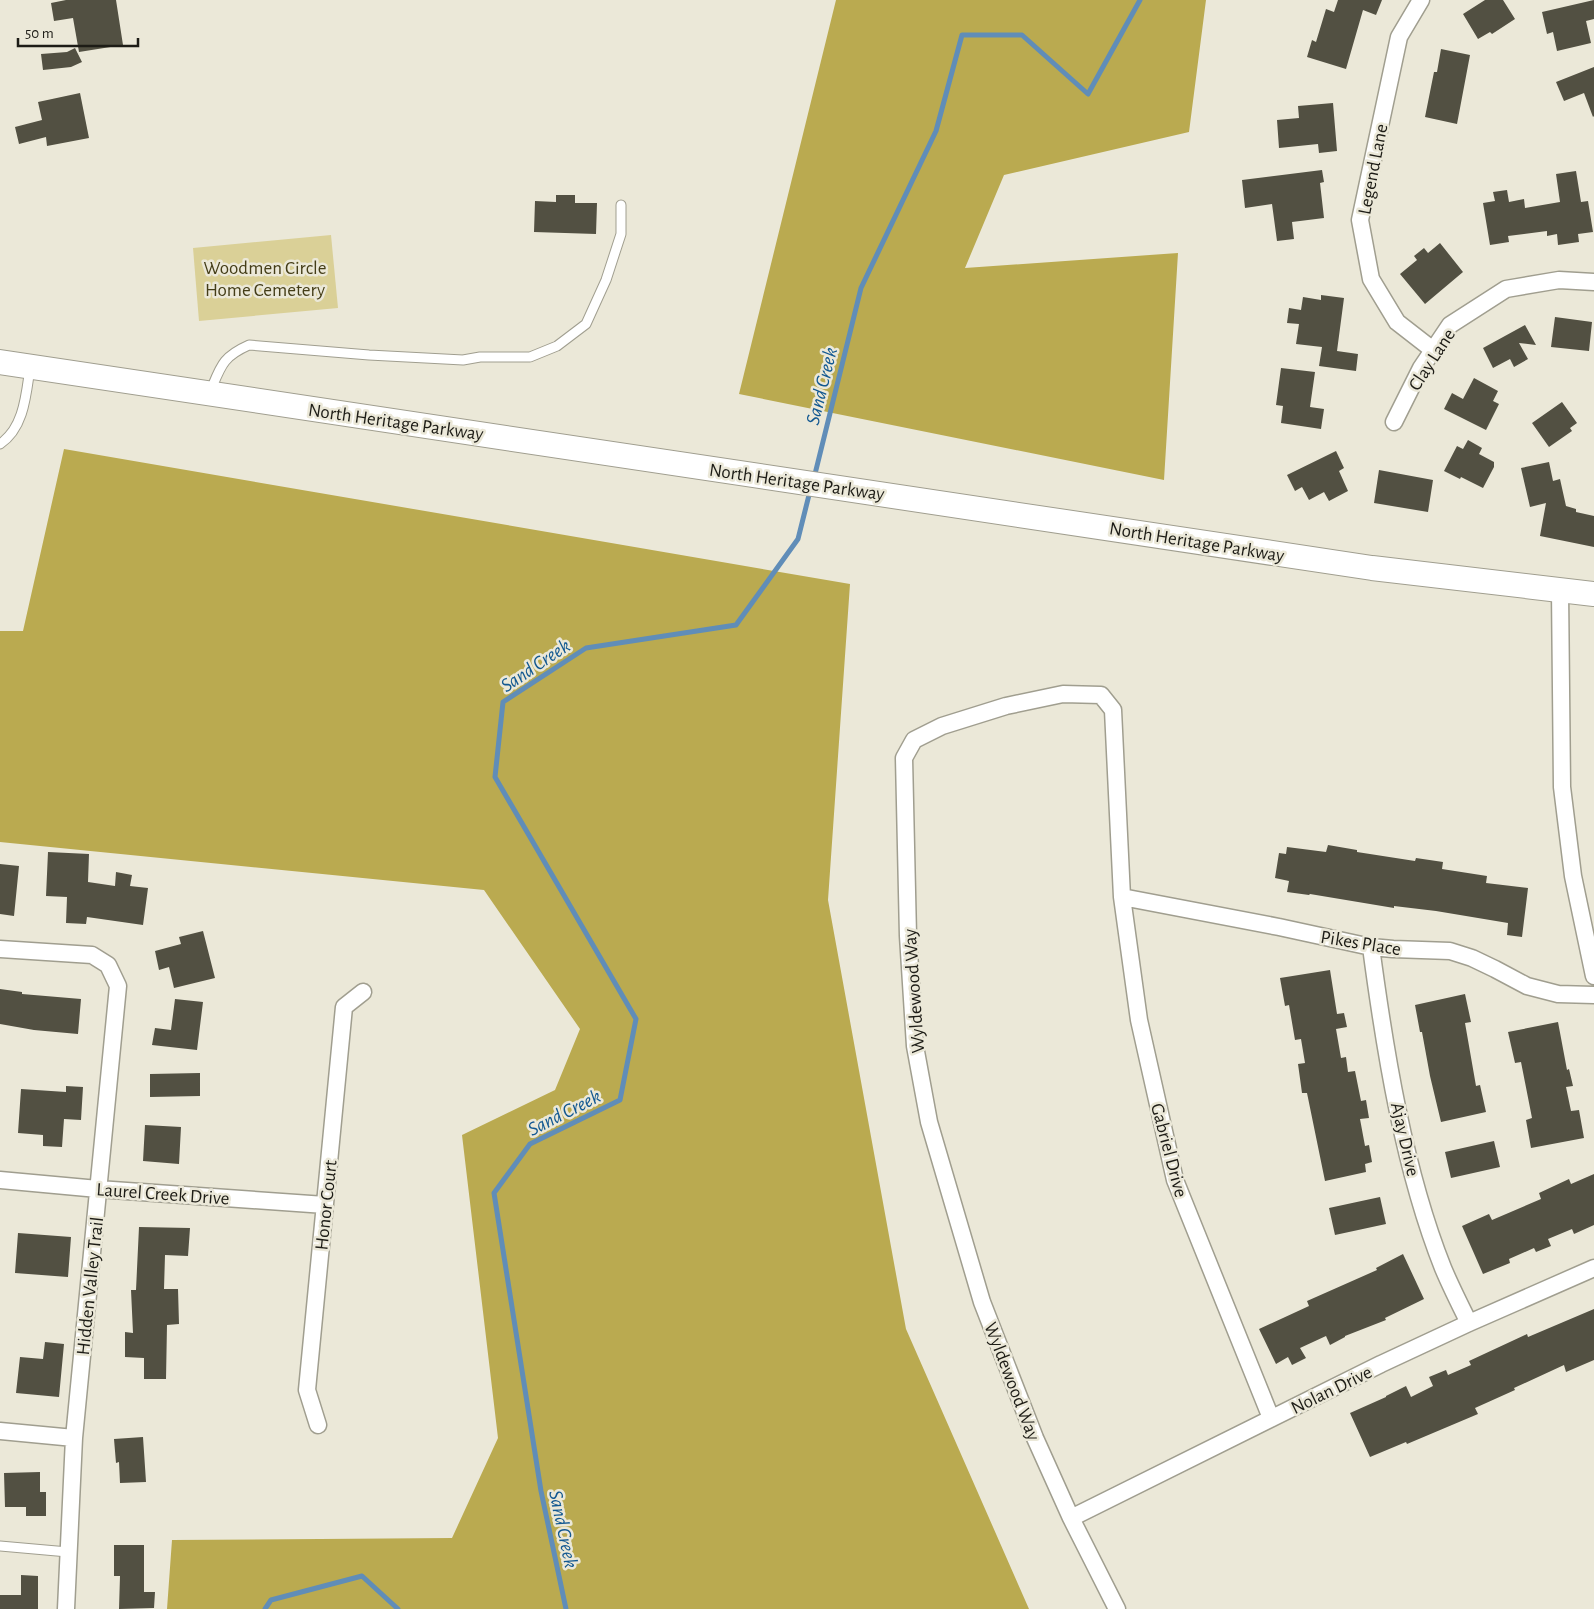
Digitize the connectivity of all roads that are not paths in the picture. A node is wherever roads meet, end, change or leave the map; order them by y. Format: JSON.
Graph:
{"nodes":[{"id":1,"x":1421,"y":0,"type":"edge"},
{"id":2,"x":621,"y":205,"type":"dead end"},
{"id":3,"x":1594,"y":282,"type":"edge"},
{"id":4,"x":1433,"y":350,"type":"junction"},
{"id":5,"x":0,"y":362,"type":"edge"},
{"id":6,"x":30,"y":366,"type":"junction"},
{"id":7,"x":210,"y":393,"type":"junction"},
{"id":8,"x":1394,"y":422,"type":"dead end"},
{"id":9,"x":0,"y":444,"type":"edge"},
{"id":10,"x":1560,"y":590,"type":"junction"},
{"id":11,"x":1594,"y":594,"type":"edge"},
{"id":12,"x":1122,"y":897,"type":"junction"},
{"id":13,"x":1371,"y":947,"type":"junction"},
{"id":14,"x":0,"y":949,"type":"edge"},
{"id":15,"x":1594,"y":976,"type":"edge"},
{"id":16,"x":363,"y":992,"type":"dead end"},
{"id":17,"x":1594,"y":995,"type":"edge"},
{"id":18,"x":0,"y":1180,"type":"edge"},
{"id":19,"x":98,"y":1189,"type":"junction"},
{"id":20,"x":325,"y":1204,"type":"junction"},
{"id":21,"x":1594,"y":1268,"type":"edge"},
{"id":22,"x":1469,"y":1323,"type":"junction"},
{"id":23,"x":1271,"y":1418,"type":"junction"},
{"id":24,"x":318,"y":1425,"type":"dead end"},
{"id":25,"x":0,"y":1431,"type":"edge"},
{"id":26,"x":74,"y":1438,"type":"junction"},
{"id":27,"x":1071,"y":1518,"type":"junction"},
{"id":28,"x":0,"y":1546,"type":"edge"},
{"id":29,"x":68,"y":1552,"type":"junction"},
{"id":30,"x":66,"y":1609,"type":"edge"},
{"id":31,"x":1117,"y":1609,"type":"edge"}],
"edges":[{"from":1,"to":4,"type":"street","name":"Legend Lane"},
{"from":2,"to":7,"type":"lane"},
{"from":3,"to":4,"type":"street","name":"Clay Lane"},
{"from":4,"to":8,"type":"street","name":"Clay Lane"},
{"from":5,"to":6,"type":"main road","name":"North Heritage Parkway"},
{"from":6,"to":7,"type":"main road","name":"North Heritage Parkway"},
{"from":6,"to":9,"type":"lane"},
{"from":7,"to":10,"type":"main road","name":"North Heritage Parkway"},
{"from":10,"to":11,"type":"main road","name":"North Heritage Parkway"},
{"from":10,"to":15,"type":"street"},
{"from":12,"to":13,"type":"street","name":"Pikes Place"},
{"from":12,"to":23,"type":"street","name":"Gabriel Drive"},
{"from":12,"to":27,"type":"street","name":"Wyldewood Way"},
{"from":13,"to":17,"type":"street","name":"Pikes Place"},
{"from":13,"to":22,"type":"street","name":"Ajay Drive"},
{"from":14,"to":19,"type":"street","name":"Hidden Valley Trail"},
{"from":16,"to":20,"type":"street","name":"Honor Court"},
{"from":18,"to":19,"type":"street","name":"Laurel Creek Drive"},
{"from":19,"to":20,"type":"street","name":"Laurel Creek Drive"},
{"from":19,"to":26,"type":"street","name":"Hidden Valley Trail"},
{"from":20,"to":24,"type":"street","name":"Honor Court"},
{"from":21,"to":22,"type":"street","name":"Nolan Drive"},
{"from":22,"to":23,"type":"street","name":"Nolan Drive"},
{"from":23,"to":27,"type":"street","name":"Nolan Drive"},
{"from":25,"to":26,"type":"street"},
{"from":26,"to":29,"type":"street","name":"Hidden Valley Trail"},
{"from":27,"to":31,"type":"street","name":"Wyldewood Way"},
{"from":28,"to":29,"type":"lane"},
{"from":29,"to":30,"type":"street","name":"Hidden Valley Trail"}]}
